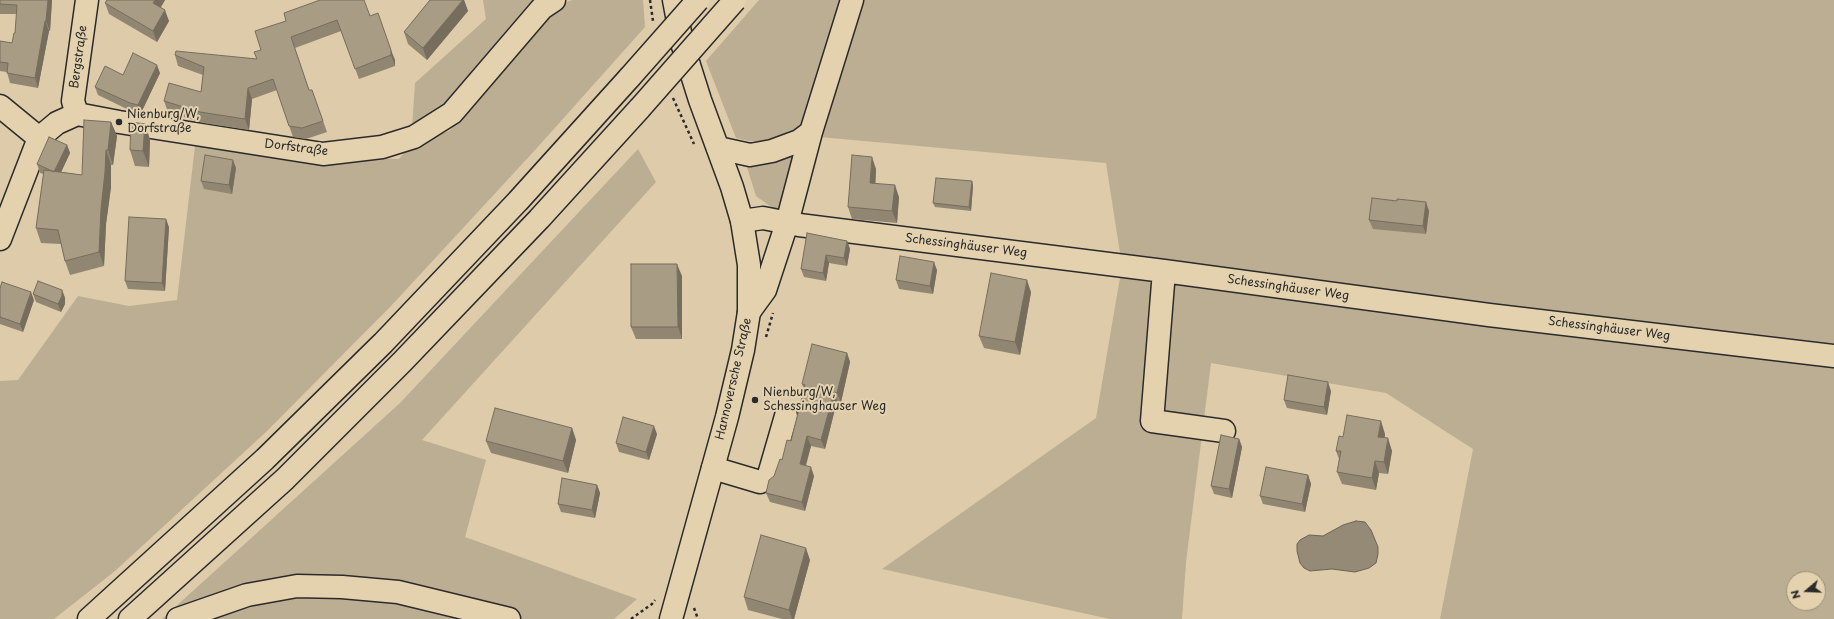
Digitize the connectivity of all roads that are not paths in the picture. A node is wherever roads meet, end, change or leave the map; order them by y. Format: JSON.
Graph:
{"nodes":[{"id":1,"x":87,"y":0,"type":"edge"},
{"id":2,"x":554,"y":0,"type":"edge"},
{"id":3,"x":674,"y":0,"type":"edge"},
{"id":4,"x":698,"y":0,"type":"edge"},
{"id":5,"x":735,"y":0,"type":"edge"},
{"id":6,"x":852,"y":0,"type":"edge"},
{"id":7,"x":0,"y":106,"type":"edge"},
{"id":8,"x":77,"y":114,"type":"junction"},
{"id":9,"x":811,"y":132,"type":"junction"},
{"id":10,"x":39,"y":138,"type":"junction"},
{"id":11,"x":718,"y":148,"type":"junction"},
{"id":12,"x":742,"y":221,"type":"junction"},
{"id":13,"x":787,"y":223,"type":"junction"},
{"id":14,"x":0,"y":239,"type":"edge"},
{"id":15,"x":1164,"y":271,"type":"junction"},
{"id":16,"x":749,"y":312,"type":"junction"},
{"id":17,"x":1834,"y":356,"type":"edge"},
{"id":18,"x":786,"y":416,"type":"dead end"},
{"id":19,"x":1224,"y":431,"type":"dead end"},
{"id":20,"x":713,"y":468,"type":"junction"},
{"id":21,"x":89,"y":619,"type":"edge"},
{"id":22,"x":130,"y":619,"type":"edge"},
{"id":23,"x":178,"y":619,"type":"edge"},
{"id":24,"x":509,"y":619,"type":"edge"},
{"id":25,"x":671,"y":619,"type":"edge"}],
"edges":[{"from":1,"to":8,"type":"main road","name":"Bergstraße"},
{"from":2,"to":8,"type":"main road","name":"Dorfstraße"},
{"from":3,"to":11,"type":"main road","name":"Hannoversche Straße"},
{"from":4,"to":21,"type":"main road","bridge":true},
{"from":5,"to":22,"type":"main road","bridge":true},
{"from":6,"to":9,"type":"main road"},
{"from":7,"to":10,"type":"main road"},
{"from":8,"to":10,"type":"main road"},
{"from":9,"to":11,"type":"main road"},
{"from":9,"to":13,"type":"main road"},
{"from":10,"to":14,"type":"main road"},
{"from":11,"to":12,"type":"main road","name":"Hannoversche Straße"},
{"from":12,"to":13,"type":"main road","name":"Schessinghäuser Weg"},
{"from":12,"to":16,"type":"main road","name":"Hannoversche Straße"},
{"from":13,"to":15,"type":"main road","name":"Schessinghäuser Weg"},
{"from":13,"to":16,"type":"main road"},
{"from":15,"to":17,"type":"main road","name":"Schessinghäuser Weg"},
{"from":15,"to":19,"type":"main road"},
{"from":16,"to":20,"type":"main road","name":"Hannoversche Straße"},
{"from":18,"to":20,"type":"main road"},
{"from":20,"to":25,"type":"main road","name":"Hannoversche Straße"},
{"from":23,"to":24,"type":"main road"}]}
